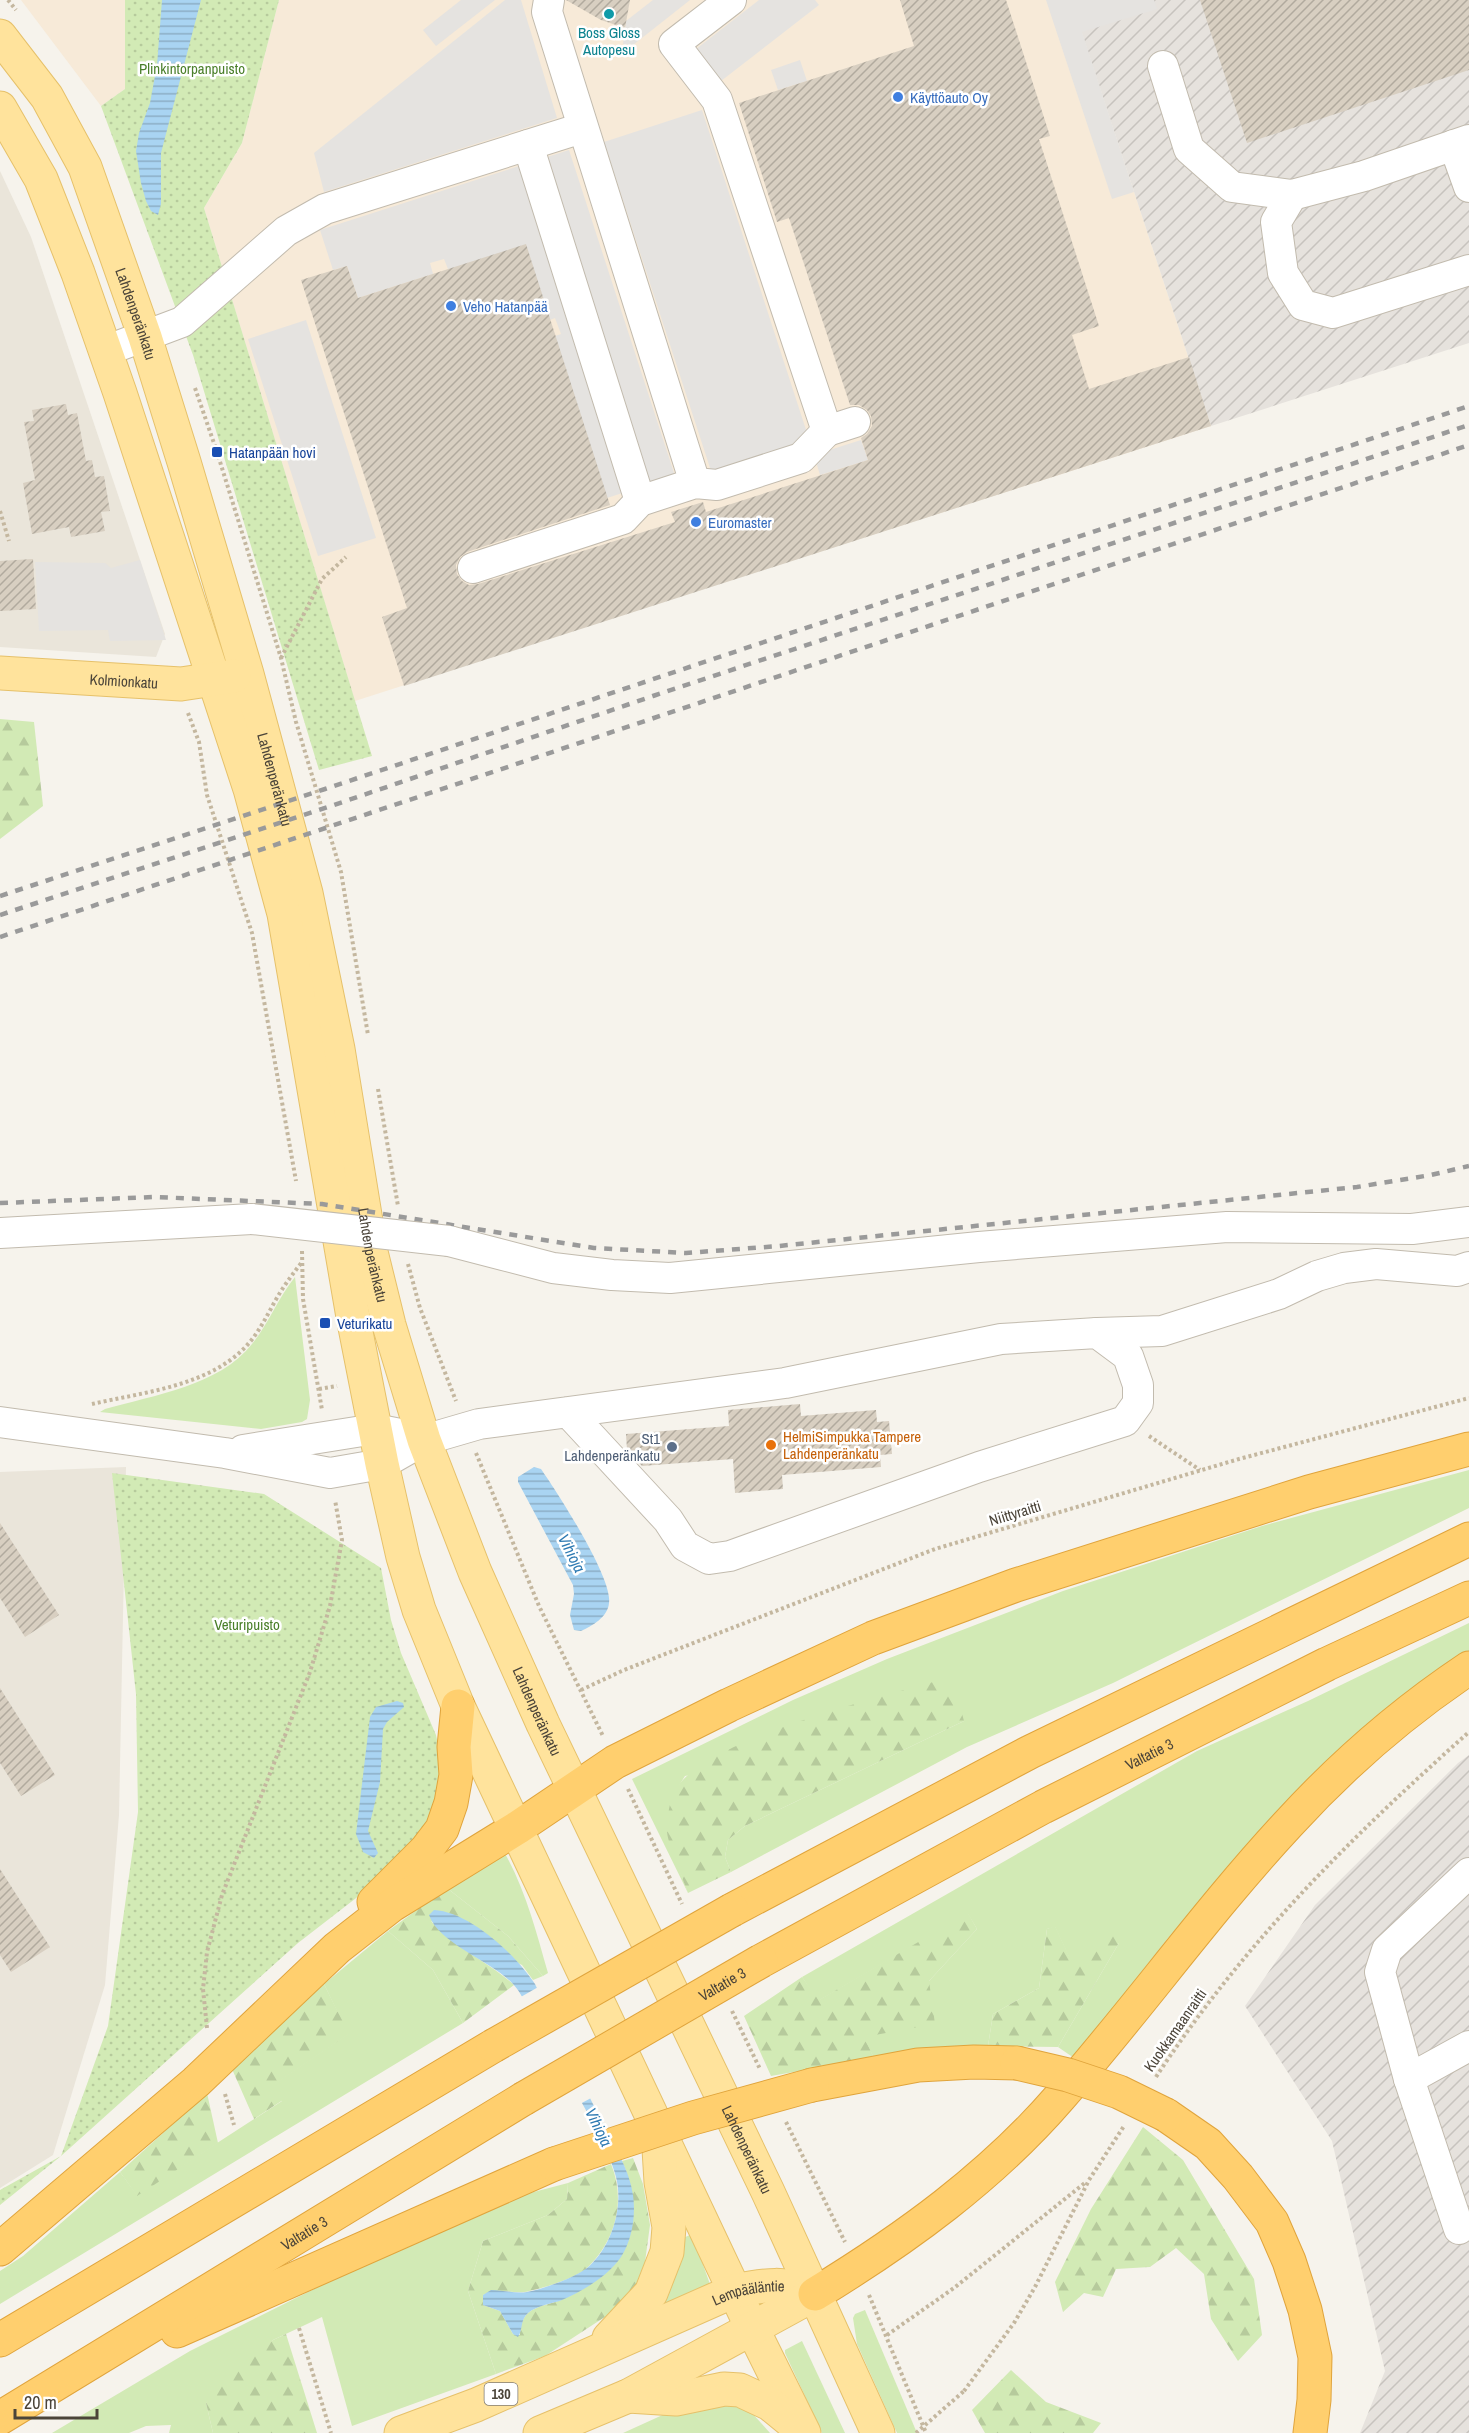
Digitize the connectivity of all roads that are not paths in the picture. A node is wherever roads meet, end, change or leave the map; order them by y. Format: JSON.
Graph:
{"nodes":[{"id":1,"x":549,"y":0,"type":"edge"},
{"id":2,"x":731,"y":0,"type":"edge"},
{"id":3,"x":0,"y":36,"type":"edge"},
{"id":4,"x":1163,"y":66,"type":"dead end"},
{"id":5,"x":0,"y":108,"type":"edge"},
{"id":6,"x":582,"y":128,"type":"junction"},
{"id":7,"x":1461,"y":143,"type":"edge"},
{"id":8,"x":528,"y":145,"type":"junction"},
{"id":9,"x":1469,"y":187,"type":"edge"},
{"id":10,"x":1292,"y":195,"type":"junction"},
{"id":11,"x":1469,"y":270,"type":"edge"},
{"id":12,"x":145,"y":337,"type":"junction"},
{"id":13,"x":105,"y":351,"type":"junction"},
{"id":14,"x":855,"y":422,"type":"dead end"},
{"id":15,"x":827,"y":431,"type":"junction"},
{"id":16,"x":695,"y":483,"type":"junction"},
{"id":17,"x":640,"y":501,"type":"junction"},
{"id":18,"x":473,"y":568,"type":"dead end"},
{"id":19,"x":0,"y":673,"type":"edge"},
{"id":20,"x":247,"y":674,"type":"junction"},
{"id":21,"x":213,"y":680,"type":"junction"},
{"id":22,"x":1469,"y":1222,"type":"edge"},
{"id":23,"x":0,"y":1233,"type":"edge"},
{"id":24,"x":1469,"y":1267,"type":"edge"},
{"id":25,"x":1097,"y":1333,"type":"junction"},
{"id":26,"x":568,"y":1412,"type":"junction"},
{"id":27,"x":0,"y":1422,"type":"edge"},
{"id":28,"x":375,"y":1429,"type":"junction"},
{"id":29,"x":424,"y":1440,"type":"junction"},
{"id":30,"x":1469,"y":1449,"type":"edge"},
{"id":31,"x":225,"y":1453,"type":"junction"},
{"id":32,"x":382,"y":1464,"type":"junction"},
{"id":33,"x":1469,"y":1539,"type":"edge"},
{"id":34,"x":1469,"y":1598,"type":"edge"},
{"id":35,"x":1469,"y":1668,"type":"edge"},
{"id":36,"x":458,"y":1706,"type":"junction"},
{"id":37,"x":573,"y":1789,"type":"junction"},
{"id":38,"x":517,"y":1828,"type":"junction"},
{"id":39,"x":1469,"y":1873,"type":"edge"},
{"id":40,"x":337,"y":1948,"type":"junction"},
{"id":41,"x":1469,"y":2046,"type":"edge"},
{"id":42,"x":1409,"y":2079,"type":"junction"},
{"id":43,"x":657,"y":2127,"type":"junction"},
{"id":44,"x":1457,"y":2188,"type":"edge"},
{"id":45,"x":1460,"y":2229,"type":"dead end"},
{"id":46,"x":0,"y":2249,"type":"edge"},
{"id":47,"x":734,"y":2291,"type":"junction"},
{"id":48,"x":815,"y":2294,"type":"junction"},
{"id":49,"x":753,"y":2330,"type":"junction"},
{"id":50,"x":0,"y":2340,"type":"edge"},
{"id":51,"x":598,"y":2349,"type":"junction"},
{"id":52,"x":65,"y":2379,"type":"junction"},
{"id":53,"x":628,"y":2396,"type":"junction"},
{"id":54,"x":0,"y":2418,"type":"edge"},
{"id":55,"x":401,"y":2433,"type":"edge"},
{"id":56,"x":540,"y":2433,"type":"edge"},
{"id":57,"x":804,"y":2433,"type":"edge"},
{"id":58,"x":878,"y":2433,"type":"edge"},
{"id":59,"x":1310,"y":2433,"type":"edge"}],
"edges":[{"from":1,"to":6,"type":"street"},
{"from":2,"to":15,"type":"street"},
{"from":3,"to":12,"type":"main road","name":"Lahdenperänkatu"},
{"from":4,"to":10,"type":"street"},
{"from":5,"to":13,"type":"main road","name":"Lahdenperänkatu"},
{"from":6,"to":8,"type":"street"},
{"from":6,"to":16,"type":"street"},
{"from":7,"to":9,"type":"street"},
{"from":7,"to":10,"type":"street"},
{"from":8,"to":12,"type":"street"},
{"from":8,"to":17,"type":"street"},
{"from":10,"to":11,"type":"street"},
{"from":12,"to":13,"type":"street"},
{"from":12,"to":20,"type":"main road","name":"Lahdenperänkatu"},
{"from":13,"to":21,"type":"main road","name":"Lahdenperänkatu"},
{"from":14,"to":15,"type":"street"},
{"from":15,"to":16,"type":"street"},
{"from":16,"to":17,"type":"street"},
{"from":17,"to":18,"type":"street"},
{"from":19,"to":21,"type":"main road","name":"Kolmionkatu"},
{"from":20,"to":21,"type":"main road","name":"Kolmionkatu"},
{"from":20,"to":29,"type":"main road","name":"Lahdenperänkatu"},
{"from":21,"to":28,"type":"main road","name":"Lahdenperänkatu"},
{"from":22,"to":23,"type":"street","bridge":true},
{"from":24,"to":25,"type":"street"},
{"from":25,"to":26,"type":"street"},
{"from":25,"to":26,"type":"street"},
{"from":26,"to":29,"type":"street"},
{"from":27,"to":31,"type":"street"},
{"from":28,"to":29,"type":"street"},
{"from":28,"to":31,"type":"street"},
{"from":28,"to":32,"type":"main road","name":"Lahdenperänkatu"},
{"from":29,"to":32,"type":"street"},
{"from":29,"to":37,"type":"main road","name":"Lahdenperänkatu"},
{"from":30,"to":37,"type":"highway"},
{"from":31,"to":32,"type":"street"},
{"from":32,"to":36,"type":"main road","name":"Lahdenperänkatu"},
{"from":33,"to":50,"type":"highway","bridge":true},
{"from":34,"to":52,"type":"highway","name":"Valtatie 3","bridge":true},
{"from":35,"to":48,"type":"highway"},
{"from":36,"to":38,"type":"main road","name":"Lahdenperänkatu"},
{"from":36,"to":40,"type":"highway"},
{"from":37,"to":38,"type":"highway"},
{"from":37,"to":48,"type":"main road","name":"Lahdenperänkatu"},
{"from":38,"to":40,"type":"highway"},
{"from":38,"to":43,"type":"main road","name":"Lahdenperänkatu"},
{"from":39,"to":42,"type":"street"},
{"from":40,"to":46,"type":"highway"},
{"from":41,"to":42,"type":"street"},
{"from":42,"to":44,"type":"street"},
{"from":43,"to":47,"type":"main road","name":"Lahdenperänkatu"},
{"from":43,"to":51,"type":"main road"},
{"from":44,"to":45,"type":"street"},
{"from":47,"to":48,"type":"main road","name":"Lempääläntie","number":"130"},
{"from":47,"to":49,"type":"main road","name":"Lahdenperänkatu"},
{"from":47,"to":51,"type":"main road","name":"Lempääläntie","number":"130"},
{"from":48,"to":49,"type":"main road","name":"Lempääläntie"},
{"from":48,"to":58,"type":"main road","name":"Lahdenperänkatu"},
{"from":49,"to":53,"type":"main road","name":"Lempääläntie"},
{"from":49,"to":57,"type":"main road","name":"Lahdenperänkatu"},
{"from":51,"to":55,"type":"main road","name":"Lempääläntie","number":"130"},
{"from":52,"to":54,"type":"highway","name":"Valtatie 3"},
{"from":52,"to":59,"type":"highway","bridge":true},
{"from":53,"to":56,"type":"main road","name":"Lempääläntie"},
{"from":53,"to":57,"type":"main road"}]}
